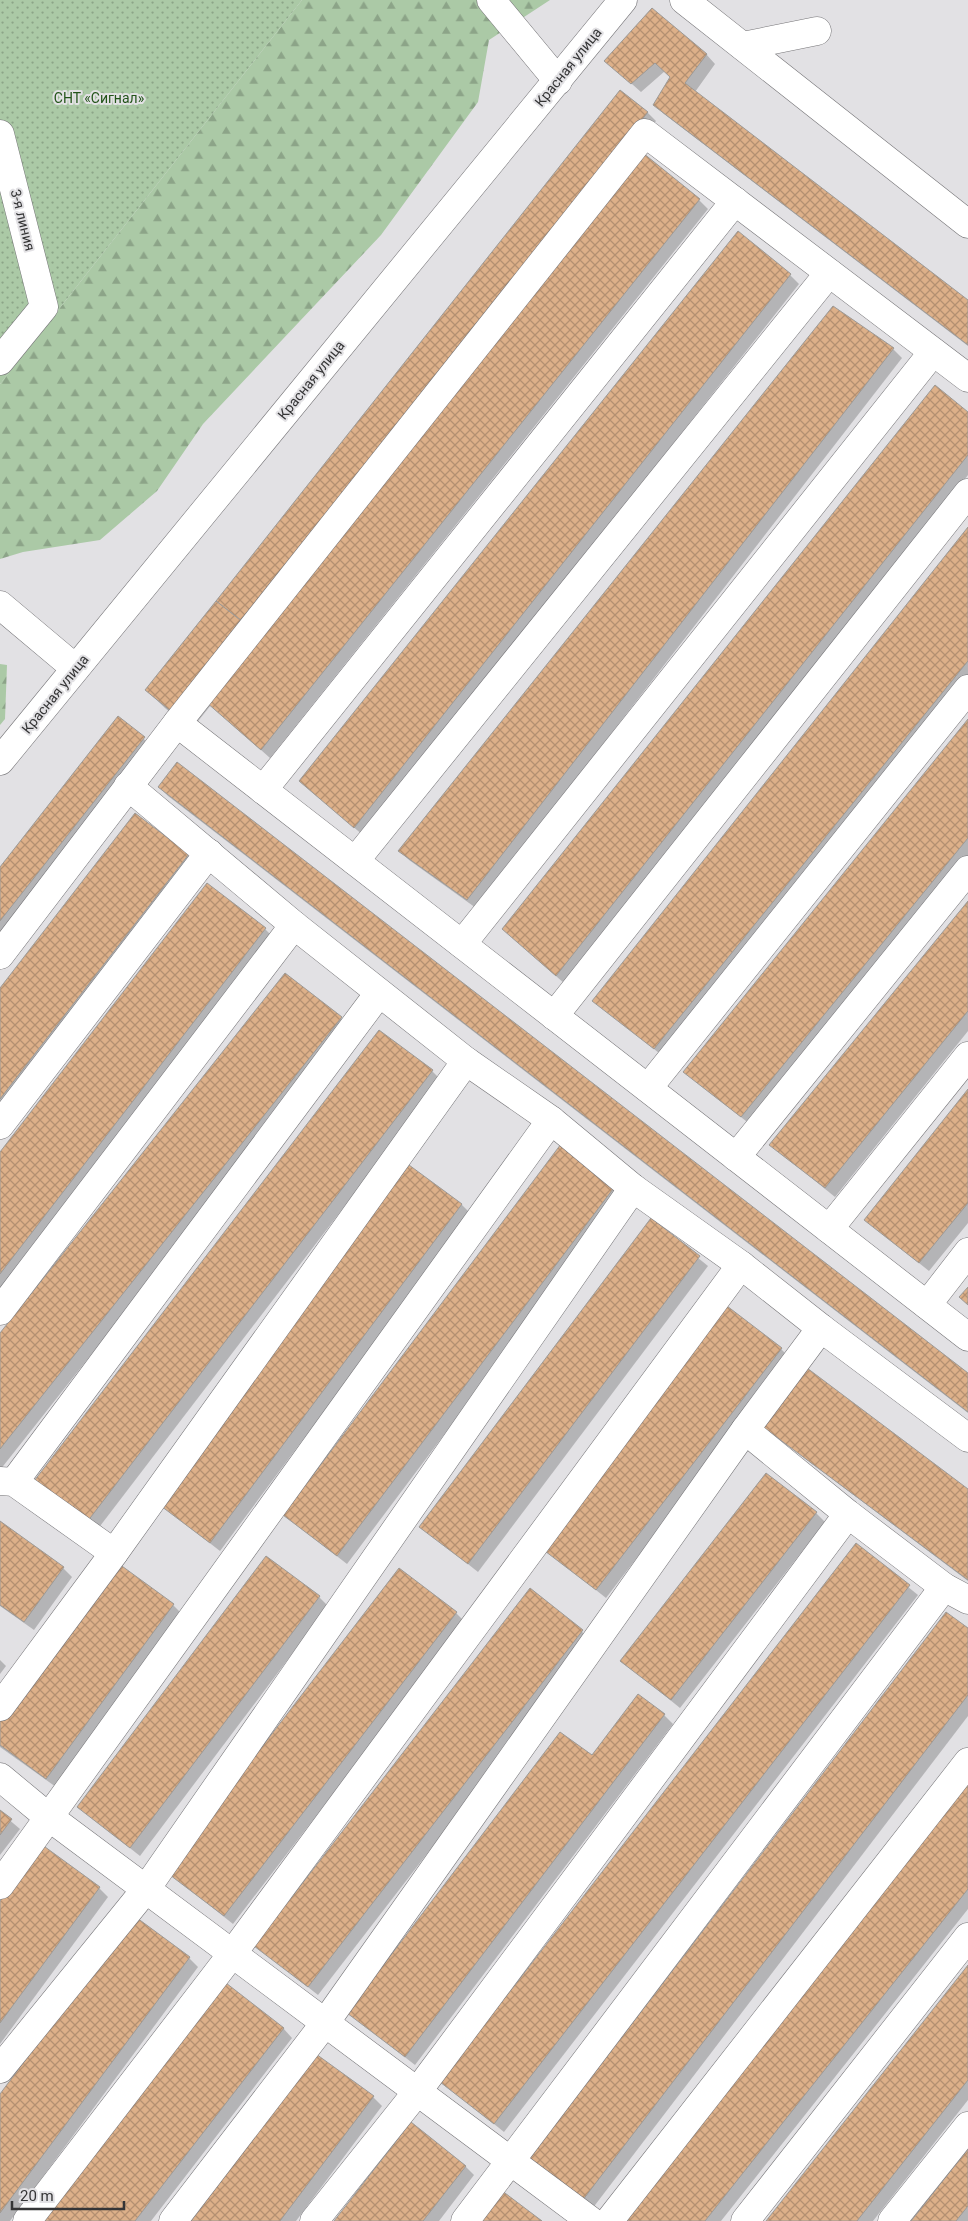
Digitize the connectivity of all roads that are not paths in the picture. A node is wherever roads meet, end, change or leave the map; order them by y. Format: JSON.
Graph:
{"nodes":[{"id":1,"x":491,"y":0,"type":"edge"},
{"id":2,"x":623,"y":0,"type":"edge"},
{"id":3,"x":684,"y":0,"type":"edge"},
{"id":4,"x":817,"y":31,"type":"dead end"},
{"id":5,"x":743,"y":46,"type":"junction"},
{"id":6,"x":558,"y":81,"type":"junction"},
{"id":7,"x":0,"y":134,"type":"edge"},
{"id":8,"x":918,"y":184,"type":"junction"},
{"id":9,"x":735,"y":201,"type":"junction"},
{"id":10,"x":968,"y":202,"type":"edge"},
{"id":11,"x":968,"y":224,"type":"edge"},
{"id":12,"x":830,"y":273,"type":"junction"},
{"id":13,"x":933,"y":352,"type":"junction"},
{"id":14,"x":0,"y":361,"type":"edge"},
{"id":15,"x":968,"y":378,"type":"edge"},
{"id":16,"x":968,"y":493,"type":"edge"},
{"id":17,"x":0,"y":605,"type":"edge"},
{"id":18,"x":75,"y":668,"type":"junction"},
{"id":19,"x":968,"y":689,"type":"edge"},
{"id":20,"x":177,"y":723,"type":"junction"},
{"id":21,"x":0,"y":761,"type":"edge"},
{"id":22,"x":128,"y":786,"type":"junction"},
{"id":23,"x":264,"y":790,"type":"junction"},
{"id":24,"x":210,"y":853,"type":"junction"},
{"id":25,"x":355,"y":861,"type":"junction"},
{"id":26,"x":968,"y":870,"type":"edge"},
{"id":27,"x":294,"y":924,"type":"junction"},
{"id":28,"x":462,"y":944,"type":"junction"},
{"id":29,"x":0,"y":955,"type":"edge"},
{"id":30,"x":379,"y":993,"type":"junction"},
{"id":31,"x":554,"y":1016,"type":"junction"},
{"id":32,"x":968,"y":1056,"type":"edge"},
{"id":33,"x":466,"y":1061,"type":"junction"},
{"id":34,"x":648,"y":1088,"type":"junction"},
{"id":35,"x":550,"y":1120,"type":"junction"},
{"id":36,"x":0,"y":1125,"type":"edge"},
{"id":37,"x":736,"y":1157,"type":"junction"},
{"id":38,"x":632,"y":1188,"type":"junction"},
{"id":39,"x":829,"y":1229,"type":"junction"},
{"id":40,"x":968,"y":1252,"type":"edge"},
{"id":41,"x":741,"y":1265,"type":"junction"},
{"id":42,"x":927,"y":1305,"type":"junction"},
{"id":43,"x":0,"y":1311,"type":"edge"},
{"id":44,"x":821,"y":1328,"type":"junction"},
{"id":45,"x":968,"y":1337,"type":"edge"},
{"id":46,"x":745,"y":1430,"type":"junction"},
{"id":47,"x":968,"y":1438,"type":"edge"},
{"id":48,"x":7,"y":1482,"type":"edge"},
{"id":49,"x":848,"y":1514,"type":"junction"},
{"id":50,"x":114,"y":1554,"type":"junction"},
{"id":51,"x":944,"y":1587,"type":"junction"},
{"id":52,"x":968,"y":1600,"type":"edge"},
{"id":53,"x":0,"y":1707,"type":"edge"},
{"id":54,"x":968,"y":1762,"type":"edge"},
{"id":55,"x":0,"y":1777,"type":"edge"},
{"id":56,"x":50,"y":1818,"type":"junction"},
{"id":57,"x":0,"y":1886,"type":"edge"},
{"id":58,"x":146,"y":1889,"type":"junction"},
{"id":59,"x":968,"y":1937,"type":"edge"},
{"id":60,"x":232,"y":1954,"type":"junction"},
{"id":61,"x":325,"y":2023,"type":"junction"},
{"id":62,"x":0,"y":2069,"type":"edge"},
{"id":63,"x":417,"y":2092,"type":"junction"},
{"id":64,"x":968,"y":2126,"type":"edge"},
{"id":65,"x":511,"y":2162,"type":"junction"},
{"id":66,"x":27,"y":2221,"type":"edge"},
{"id":67,"x":173,"y":2221,"type":"edge"},
{"id":68,"x":314,"y":2221,"type":"edge"},
{"id":69,"x":465,"y":2221,"type":"edge"},
{"id":70,"x":591,"y":2221,"type":"edge"},
{"id":71,"x":609,"y":2221,"type":"edge"},
{"id":72,"x":745,"y":2221,"type":"edge"},
{"id":73,"x":892,"y":2221,"type":"edge"}],
"edges":[{"from":1,"to":6,"type":"street"},
{"from":2,"to":6,"type":"street","name":"Красная улица"},
{"from":3,"to":5,"type":"street"},
{"from":4,"to":5,"type":"street"},
{"from":5,"to":8,"type":"street"},
{"from":6,"to":18,"type":"street","name":"Красная улица"},
{"from":7,"to":14,"type":"street","name":"3-я линия"},
{"from":8,"to":10,"type":"street"},
{"from":8,"to":11,"type":"street"},
{"from":9,"to":12,"type":"street"},
{"from":9,"to":20,"type":"street"},
{"from":9,"to":23,"type":"street"},
{"from":12,"to":13,"type":"street"},
{"from":12,"to":25,"type":"street"},
{"from":13,"to":15,"type":"street"},
{"from":13,"to":28,"type":"street"},
{"from":16,"to":31,"type":"street"},
{"from":17,"to":18,"type":"street"},
{"from":18,"to":21,"type":"street","name":"Красная улица"},
{"from":19,"to":34,"type":"street"},
{"from":20,"to":22,"type":"street"},
{"from":20,"to":23,"type":"street"},
{"from":22,"to":24,"type":"street"},
{"from":22,"to":29,"type":"street"},
{"from":23,"to":25,"type":"street"},
{"from":24,"to":27,"type":"street"},
{"from":24,"to":36,"type":"street"},
{"from":25,"to":28,"type":"street"},
{"from":26,"to":37,"type":"street"},
{"from":27,"to":30,"type":"street"},
{"from":27,"to":43,"type":"street"},
{"from":28,"to":31,"type":"street"},
{"from":30,"to":33,"type":"street"},
{"from":30,"to":48,"type":"street"},
{"from":31,"to":34,"type":"street"},
{"from":32,"to":39,"type":"street"},
{"from":33,"to":35,"type":"street"},
{"from":33,"to":50,"type":"street"},
{"from":34,"to":37,"type":"street"},
{"from":35,"to":38,"type":"street"},
{"from":35,"to":56,"type":"street"},
{"from":37,"to":39,"type":"street"},
{"from":38,"to":41,"type":"street"},
{"from":38,"to":58,"type":"street"},
{"from":39,"to":42,"type":"street"},
{"from":40,"to":42,"type":"street"},
{"from":41,"to":44,"type":"street"},
{"from":41,"to":60,"type":"street"},
{"from":42,"to":45,"type":"street"},
{"from":44,"to":46,"type":"street"},
{"from":44,"to":47,"type":"street"},
{"from":46,"to":49,"type":"street"},
{"from":46,"to":61,"type":"street"},
{"from":48,"to":50,"type":"street"},
{"from":49,"to":51,"type":"street"},
{"from":49,"to":63,"type":"street"},
{"from":50,"to":53,"type":"street"},
{"from":51,"to":52,"type":"street"},
{"from":51,"to":65,"type":"street"},
{"from":54,"to":71,"type":"street"},
{"from":55,"to":56,"type":"street"},
{"from":56,"to":57,"type":"street"},
{"from":56,"to":58,"type":"street"},
{"from":58,"to":60,"type":"street"},
{"from":58,"to":62,"type":"street"},
{"from":59,"to":72,"type":"street"},
{"from":60,"to":61,"type":"street"},
{"from":60,"to":66,"type":"street"},
{"from":61,"to":63,"type":"street"},
{"from":61,"to":67,"type":"street"},
{"from":63,"to":65,"type":"street"},
{"from":63,"to":68,"type":"street"},
{"from":64,"to":73,"type":"street"},
{"from":65,"to":69,"type":"street"},
{"from":65,"to":70,"type":"street"}]}
